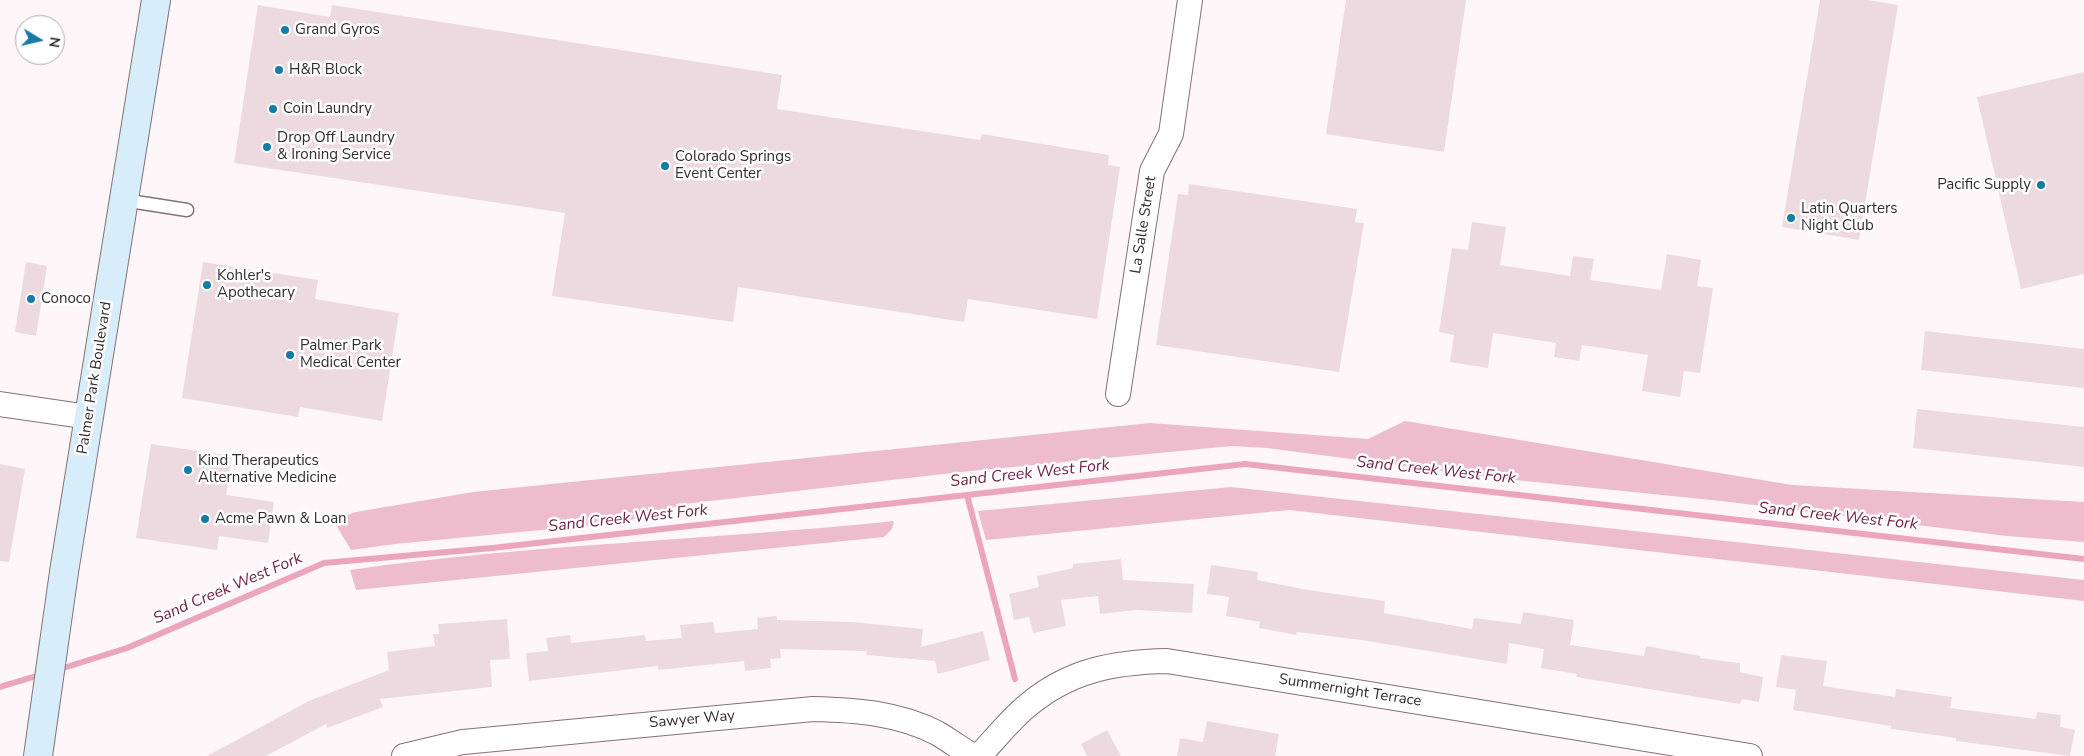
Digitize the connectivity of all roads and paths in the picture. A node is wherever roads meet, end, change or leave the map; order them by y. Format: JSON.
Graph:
{"nodes":[{"id":1,"x":156,"y":0,"type":"edge"},
{"id":2,"x":1190,"y":0,"type":"edge"},
{"id":3,"x":124,"y":200,"type":"junction"},
{"id":4,"x":187,"y":210,"type":"dead end"},
{"id":5,"x":1118,"y":394,"type":"dead end"},
{"id":6,"x":0,"y":404,"type":"edge"},
{"id":7,"x":89,"y":417,"type":"junction"},
{"id":8,"x":39,"y":754,"type":"edge"},
{"id":9,"x":404,"y":756,"type":"edge"},
{"id":10,"x":973,"y":756,"type":"edge"},
{"id":11,"x":980,"y":756,"type":"edge"},
{"id":12,"x":1750,"y":756,"type":"edge"}],
"edges":[{"from":1,"to":3,"type":"main road","name":"Palmer Park Boulevard"},
{"from":2,"to":5,"type":"street","name":"La Salle Street"},
{"from":3,"to":4,"type":"lane"},
{"from":3,"to":7,"type":"main road","name":"Palmer Park Boulevard"},
{"from":6,"to":7,"type":"street"},
{"from":7,"to":8,"type":"main road","name":"Palmer Park Boulevard"},
{"from":9,"to":10,"type":"street","name":"Sawyer Way"},
{"from":11,"to":12,"type":"street","name":"Summernight Terrace"}]}
